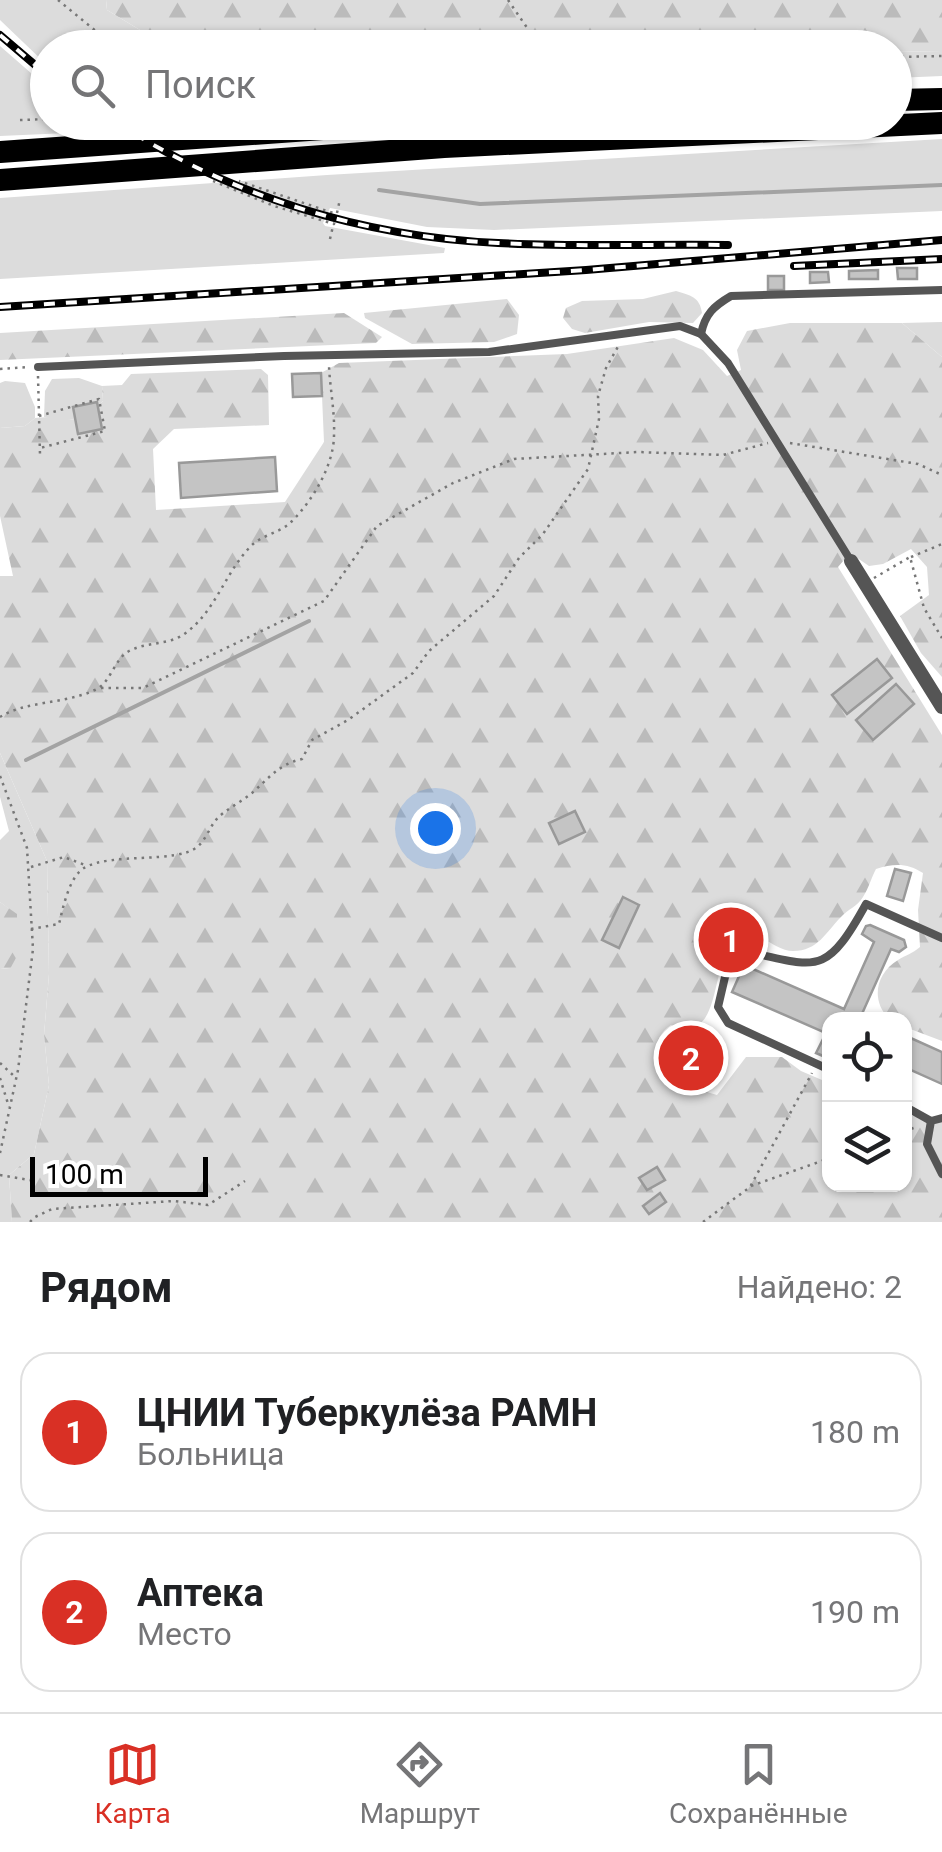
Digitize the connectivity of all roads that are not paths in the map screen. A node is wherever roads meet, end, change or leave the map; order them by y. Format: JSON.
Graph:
{"nodes":[{"id":1,"x":942,"y":99,"type":"edge"},
{"id":2,"x":912,"y":100,"type":"edge"},
{"id":3,"x":942,"y":123,"type":"edge"},
{"id":4,"x":912,"y":124,"type":"edge"},
{"id":5,"x":168,"y":140,"type":"edge"},
{"id":6,"x":589,"y":140,"type":"edge"},
{"id":7,"x":0,"y":152,"type":"edge"},
{"id":8,"x":0,"y":180,"type":"edge"},
{"id":9,"x":942,"y":290,"type":"edge"},
{"id":10,"x":701,"y":334,"type":"junction"},
{"id":11,"x":38,"y":367,"type":"road end"},
{"id":12,"x":851,"y":560,"type":"joint"},
{"id":13,"x":942,"y":707,"type":"edge"},
{"id":14,"x":942,"y":938,"type":"edge"},
{"id":15,"x":822,"y":1066,"type":"edge"},
{"id":16,"x":912,"y":1111,"type":"edge"},
{"id":17,"x":942,"y":1118,"type":"edge"},
{"id":18,"x":932,"y":1122,"type":"junction"},
{"id":19,"x":942,"y":1174,"type":"edge"}],
"edges":[{"from":1,"to":2,"type":"main road"},
{"from":3,"to":4,"type":"main road"},
{"from":5,"to":7,"type":"main road"},
{"from":6,"to":8,"type":"main road"},
{"from":9,"to":10,"type":"lane"},
{"from":10,"to":11,"type":"lane"},
{"from":10,"to":12,"type":"lane"},
{"from":12,"to":13,"type":"street"},
{"from":14,"to":15,"type":"lane"},
{"from":16,"to":18,"type":"lane"},
{"from":17,"to":18,"type":"lane"},
{"from":18,"to":19,"type":"lane"}]}
